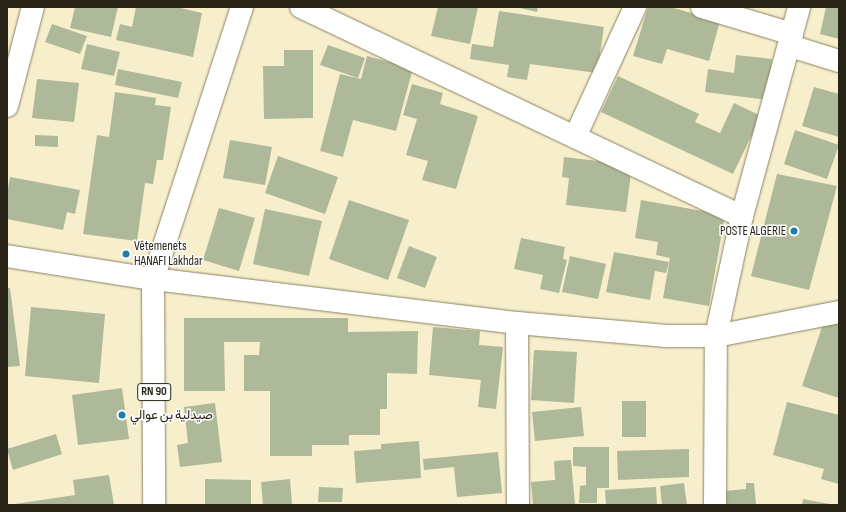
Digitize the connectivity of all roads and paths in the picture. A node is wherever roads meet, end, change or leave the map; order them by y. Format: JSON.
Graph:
{"nodes":[{"id":1,"x":33,"y":7,"type":"edge"},
{"id":2,"x":242,"y":7,"type":"edge"},
{"id":3,"x":301,"y":7,"type":"edge"},
{"id":4,"x":635,"y":7,"type":"edge"},
{"id":5,"x":702,"y":7,"type":"edge"},
{"id":6,"x":799,"y":7,"type":"edge"},
{"id":7,"x":791,"y":40,"type":"junction"},
{"id":8,"x":839,"y":61,"type":"edge"},
{"id":9,"x":7,"y":106,"type":"edge"},
{"id":10,"x":575,"y":137,"type":"junction"},
{"id":11,"x":742,"y":216,"type":"junction"},
{"id":12,"x":7,"y":256,"type":"edge"},
{"id":13,"x":153,"y":279,"type":"junction"},
{"id":14,"x":839,"y":312,"type":"edge"},
{"id":15,"x":517,"y":323,"type":"junction"},
{"id":16,"x":716,"y":336,"type":"junction"},
{"id":17,"x":154,"y":505,"type":"edge"},
{"id":18,"x":518,"y":505,"type":"edge"},
{"id":19,"x":715,"y":505,"type":"edge"}],
"edges":[{"from":1,"to":9,"type":"street"},
{"from":2,"to":13,"type":"street"},
{"from":3,"to":10,"type":"street"},
{"from":4,"to":10,"type":"street"},
{"from":5,"to":7,"type":"street"},
{"from":6,"to":7,"type":"street"},
{"from":7,"to":8,"type":"street"},
{"from":7,"to":11,"type":"street"},
{"from":10,"to":11,"type":"street"},
{"from":11,"to":16,"type":"street"},
{"from":12,"to":13,"type":"street"},
{"from":13,"to":15,"type":"street"},
{"from":13,"to":17,"type":"street","number":"RN 90"},
{"from":14,"to":16,"type":"street"},
{"from":15,"to":16,"type":"street"},
{"from":15,"to":18,"type":"street"},
{"from":16,"to":19,"type":"street"}]}
